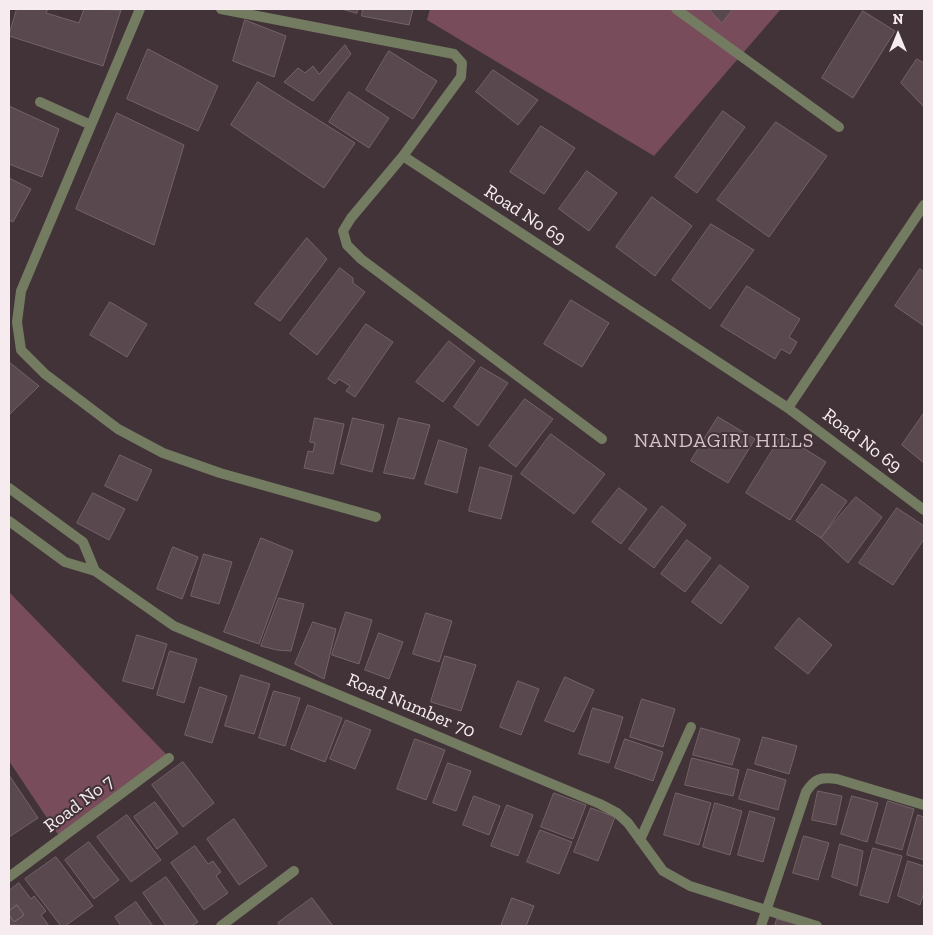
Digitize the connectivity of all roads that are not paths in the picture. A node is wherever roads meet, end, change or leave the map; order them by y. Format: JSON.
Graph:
{"nodes":[{"id":1,"x":140,"y":9,"type":"edge"},
{"id":2,"x":221,"y":9,"type":"edge"},
{"id":3,"x":676,"y":9,"type":"edge"},
{"id":4,"x":40,"y":102,"type":"dead end"},
{"id":5,"x":91,"y":125,"type":"junction"},
{"id":6,"x":839,"y":127,"type":"dead end"},
{"id":7,"x":403,"y":156,"type":"junction"},
{"id":8,"x":924,"y":205,"type":"edge"},
{"id":9,"x":788,"y":408,"type":"junction"},
{"id":10,"x":602,"y":438,"type":"dead end"},
{"id":11,"x":9,"y":488,"type":"edge"},
{"id":12,"x":924,"y":510,"type":"edge"},
{"id":13,"x":376,"y":517,"type":"dead end"},
{"id":14,"x":9,"y":520,"type":"edge"},
{"id":15,"x":95,"y":571,"type":"junction"},
{"id":16,"x":691,"y":727,"type":"dead end"},
{"id":17,"x":169,"y":758,"type":"dead end"},
{"id":18,"x":924,"y":805,"type":"edge"},
{"id":19,"x":640,"y":840,"type":"junction"},
{"id":20,"x":294,"y":870,"type":"dead end"},
{"id":21,"x":9,"y":877,"type":"edge"},
{"id":22,"x":766,"y":912,"type":"junction"},
{"id":23,"x":221,"y":926,"type":"edge"},
{"id":24,"x":761,"y":926,"type":"edge"},
{"id":25,"x":817,"y":926,"type":"edge"}],
"edges":[{"from":1,"to":5,"type":"street"},
{"from":2,"to":7,"type":"street"},
{"from":3,"to":6,"type":"street"},
{"from":4,"to":5,"type":"street"},
{"from":5,"to":13,"type":"street"},
{"from":7,"to":9,"type":"street","name":"Road No 69"},
{"from":7,"to":10,"type":"street"},
{"from":8,"to":9,"type":"street"},
{"from":9,"to":12,"type":"street","name":"Road No 69"},
{"from":11,"to":15,"type":"street"},
{"from":14,"to":15,"type":"street","name":"Road Number 70"},
{"from":15,"to":19,"type":"street","name":"Road Number 70"},
{"from":16,"to":19,"type":"street"},
{"from":17,"to":21,"type":"street","name":"Road No 7"},
{"from":18,"to":22,"type":"street"},
{"from":19,"to":22,"type":"street","name":"Road Number 70"},
{"from":20,"to":23,"type":"street"},
{"from":22,"to":24,"type":"street"},
{"from":22,"to":25,"type":"street","name":"Road Number 70"}]}
